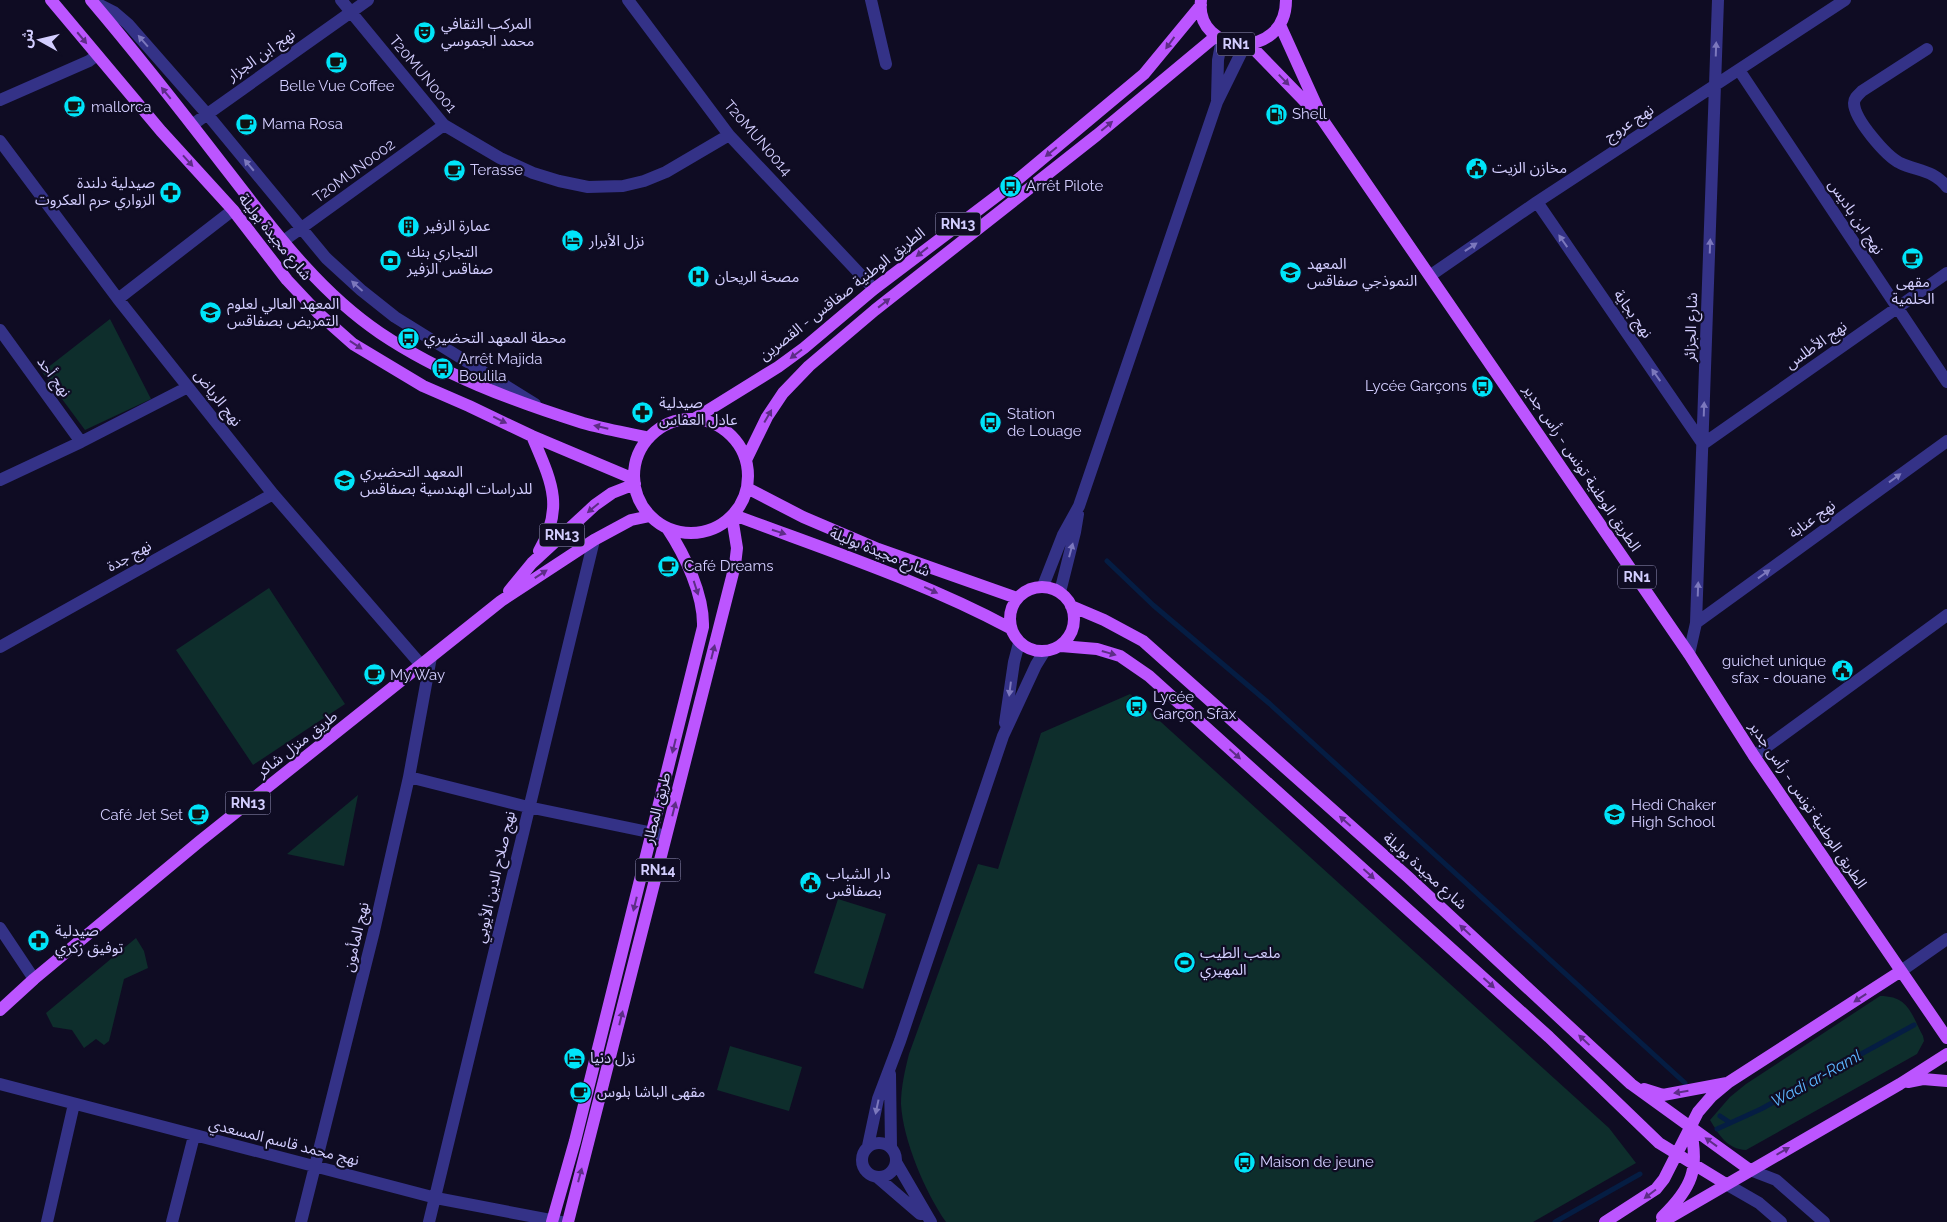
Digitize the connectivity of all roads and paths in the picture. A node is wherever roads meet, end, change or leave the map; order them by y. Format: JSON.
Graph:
{"nodes":[{"id":1,"x":52,"y":0,"type":"edge"},
{"id":2,"x":341,"y":0,"type":"edge"},
{"id":3,"x":368,"y":0,"type":"edge"},
{"id":4,"x":628,"y":0,"type":"edge"},
{"id":5,"x":871,"y":0,"type":"edge"},
{"id":6,"x":1286,"y":0,"type":"edge"},
{"id":7,"x":1718,"y":0,"type":"edge"},
{"id":8,"x":1845,"y":0,"type":"edge"},
{"id":9,"x":91,"y":1,"type":"edge"},
{"id":10,"x":1201,"y":2,"type":"edge"},
{"id":11,"x":350,"y":12,"type":"junction"},
{"id":12,"x":1280,"y":25,"type":"junction"},
{"id":13,"x":1219,"y":37,"type":"junction"},
{"id":14,"x":1247,"y":45,"type":"junction"},
{"id":15,"x":1927,"y":49,"type":"dead end"},
{"id":16,"x":97,"y":55,"type":"junction"},
{"id":17,"x":886,"y":64,"type":"dead end"},
{"id":18,"x":1739,"y":70,"type":"junction"},
{"id":19,"x":1715,"y":87,"type":"junction"},
{"id":20,"x":0,"y":100,"type":"edge"},
{"id":21,"x":1217,"y":102,"type":"junction"},
{"id":22,"x":207,"y":114,"type":"junction"},
{"id":23,"x":1322,"y":119,"type":"junction"},
{"id":24,"x":192,"y":125,"type":"junction"},
{"id":25,"x":444,"y":125,"type":"junction"},
{"id":26,"x":730,"y":135,"type":"junction"},
{"id":27,"x":0,"y":141,"type":"edge"},
{"id":28,"x":1947,"y":187,"type":"edge"},
{"id":29,"x":1537,"y":202,"type":"junction"},
{"id":30,"x":233,"y":210,"type":"junction"},
{"id":31,"x":302,"y":229,"type":"junction"},
{"id":32,"x":282,"y":242,"type":"junction"},
{"id":33,"x":1947,"y":274,"type":"edge"},
{"id":34,"x":1431,"y":275,"type":"junction"},
{"id":35,"x":874,"y":289,"type":"junction"},
{"id":36,"x":118,"y":299,"type":"junction"},
{"id":37,"x":1897,"y":309,"type":"junction"},
{"id":38,"x":0,"y":330,"type":"edge"},
{"id":39,"x":1947,"y":382,"type":"edge"},
{"id":40,"x":188,"y":387,"type":"junction"},
{"id":41,"x":543,"y":409,"type":"junction"},
{"id":42,"x":694,"y":419,"type":"junction"},
{"id":43,"x":532,"y":436,"type":"junction"},
{"id":44,"x":649,"y":438,"type":"junction"},
{"id":45,"x":1947,"y":441,"type":"edge"},
{"id":46,"x":81,"y":442,"type":"junction"},
{"id":47,"x":1703,"y":444,"type":"junction"},
{"id":48,"x":746,"y":460,"type":"junction"},
{"id":49,"x":0,"y":480,"type":"edge"},
{"id":50,"x":634,"y":482,"type":"junction"},
{"id":51,"x":747,"y":488,"type":"junction"},
{"id":52,"x":273,"y":494,"type":"junction"},
{"id":53,"x":1079,"y":506,"type":"junction"},
{"id":54,"x":650,"y":516,"type":"junction"},
{"id":55,"x":733,"y":516,"type":"junction"},
{"id":56,"x":667,"y":528,"type":"junction"},
{"id":57,"x":594,"y":540,"type":"junction"},
{"id":58,"x":532,"y":563,"type":"junction"},
{"id":59,"x":1043,"y":586,"type":"junction"},
{"id":60,"x":1060,"y":592,"type":"junction"},
{"id":61,"x":1017,"y":598,"type":"junction"},
{"id":62,"x":501,"y":601,"type":"junction"},
{"id":63,"x":1072,"y":606,"type":"junction"},
{"id":64,"x":1947,"y":615,"type":"edge"},
{"id":65,"x":1696,"y":623,"type":"junction"},
{"id":66,"x":1010,"y":628,"type":"junction"},
{"id":67,"x":1019,"y":643,"type":"junction"},
{"id":68,"x":1061,"y":646,"type":"junction"},
{"id":69,"x":0,"y":647,"type":"edge"},
{"id":70,"x":1044,"y":652,"type":"junction"},
{"id":71,"x":1690,"y":654,"type":"junction"},
{"id":72,"x":426,"y":661,"type":"junction"},
{"id":73,"x":1003,"y":736,"type":"junction"},
{"id":74,"x":1754,"y":756,"type":"junction"},
{"id":75,"x":409,"y":777,"type":"junction"},
{"id":76,"x":528,"y":807,"type":"junction"},
{"id":77,"x":653,"y":832,"type":"junction"},
{"id":78,"x":667,"y":836,"type":"junction"},
{"id":79,"x":0,"y":928,"type":"edge"},
{"id":80,"x":1947,"y":939,"type":"edge"},
{"id":81,"x":1901,"y":971,"type":"junction"},
{"id":82,"x":34,"y":979,"type":"junction"},
{"id":83,"x":14,"y":998,"type":"junction"},
{"id":84,"x":0,"y":1005,"type":"edge"},
{"id":85,"x":0,"y":1010,"type":"edge"},
{"id":86,"x":1947,"y":1038,"type":"edge"},
{"id":87,"x":1947,"y":1054,"type":"edge"},
{"id":88,"x":890,"y":1070,"type":"junction"},
{"id":89,"x":1947,"y":1081,"type":"edge"},
{"id":90,"x":1729,"y":1082,"type":"junction"},
{"id":91,"x":0,"y":1084,"type":"edge"},
{"id":92,"x":1631,"y":1084,"type":"junction"},
{"id":93,"x":1900,"y":1084,"type":"junction"},
{"id":94,"x":74,"y":1104,"type":"junction"},
{"id":95,"x":1690,"y":1127,"type":"junction"},
{"id":96,"x":194,"y":1136,"type":"junction"},
{"id":97,"x":868,"y":1146,"type":"junction"},
{"id":98,"x":891,"y":1147,"type":"junction"},
{"id":99,"x":1677,"y":1154,"type":"junction"},
{"id":100,"x":896,"y":1162,"type":"junction"},
{"id":101,"x":1694,"y":1164,"type":"junction"},
{"id":102,"x":316,"y":1166,"type":"junction"},
{"id":103,"x":1750,"y":1170,"type":"junction"},
{"id":104,"x":877,"y":1177,"type":"junction"},
{"id":105,"x":1726,"y":1184,"type":"junction"},
{"id":106,"x":436,"y":1198,"type":"junction"},
{"id":107,"x":555,"y":1221,"type":"edge"},
{"id":108,"x":47,"y":1222,"type":"edge"},
{"id":109,"x":172,"y":1222,"type":"edge"},
{"id":110,"x":302,"y":1222,"type":"edge"},
{"id":111,"x":429,"y":1222,"type":"edge"},
{"id":112,"x":568,"y":1222,"type":"edge"},
{"id":113,"x":930,"y":1222,"type":"edge"},
{"id":114,"x":1605,"y":1222,"type":"edge"},
{"id":115,"x":1656,"y":1222,"type":"edge"},
{"id":116,"x":1662,"y":1222,"type":"edge"},
{"id":117,"x":1781,"y":1222,"type":"edge"},
{"id":118,"x":1824,"y":1222,"type":"edge"}],
"edges":[{"from":1,"to":16,"type":"main road","name":"شارع مجيدة بوليلة","one_way":true},
{"from":2,"to":11,"type":"street"},
{"from":3,"to":11,"type":"street","name":"نهج ابن الجزار"},
{"from":4,"to":26,"type":"street","name":"T20MUN0014"},
{"from":5,"to":17,"type":"street"},
{"from":6,"to":12,"type":"main road"},
{"from":19,"to":7,"type":"street","name":"شارع الجزائر","one_way":true},
{"from":8,"to":18,"type":"street","name":"نهج عروج"},
{"from":22,"to":9,"type":"street","name":"شارع مجيدة بوليلة","one_way":true},
{"from":24,"to":9,"type":"main road","name":"شارع مجيدة بوليلة","one_way":true},
{"from":10,"to":13,"type":"main road","number":"RN1"},
{"from":10,"to":35,"type":"main road","name":"الطريق الوطنية صفاقس - القصرين","number":"RN13","one_way":true},
{"from":11,"to":22,"type":"street","name":"نهج ابن الجزار"},
{"from":11,"to":25,"type":"street","name":"T20MUN0001"},
{"from":12,"to":14,"type":"main road","number":"RN1"},
{"from":12,"to":23,"type":"main road","name":"الطريق الوطنية تونس - رأس جدير","number":"RN1"},
{"from":13,"to":14,"type":"main road","number":"RN1"},
{"from":13,"to":21,"type":"street"},
{"from":48,"to":13,"type":"main road","number":"RN13","one_way":true},
{"from":14,"to":21,"type":"street"},
{"from":14,"to":23,"type":"main road","name":"الطريق الوطنية تونس - رأس جدير","number":"RN1","one_way":true},
{"from":15,"to":28,"type":"street"},
{"from":16,"to":20,"type":"street"},
{"from":16,"to":30,"type":"main road","name":"شارع مجيدة بوليلة","one_way":true},
{"from":18,"to":19,"type":"street","name":"نهج عروج"},
{"from":18,"to":37,"type":"street","name":"نهج ابن باديس"},
{"from":19,"to":29,"type":"street","name":"نهج عروج"},
{"from":47,"to":19,"type":"street","name":"شارع الجزائر","one_way":true},
{"from":21,"to":53,"type":"street"},
{"from":22,"to":24,"type":"street","name":"نهج ابن الجزار"},
{"from":31,"to":22,"type":"street","name":"شارع مجيدة بوليلة","one_way":true},
{"from":23,"to":34,"type":"main road","name":"الطريق الوطنية تونس - رأس جدير","number":"RN1"},
{"from":24,"to":32,"type":"main road","name":"شارع مجيدة بوليلة"},
{"from":25,"to":26,"type":"street","name":"T20MUN0001"},
{"from":25,"to":31,"type":"street","name":"T20MUN0002"},
{"from":26,"to":35,"type":"street","name":"T20MUN0014"},
{"from":27,"to":36,"type":"street","name":"نهج الرياض"},
{"from":34,"to":29,"type":"street","name":"نهج عروج","one_way":true},
{"from":47,"to":29,"type":"street","name":"نهج بجاية","one_way":true},
{"from":30,"to":36,"type":"street"},
{"from":30,"to":43,"type":"main road","name":"شارع مجيدة بوليلة","one_way":true},
{"from":31,"to":32,"type":"street","name":"T20MUN0002"},
{"from":41,"to":31,"type":"street","name":"شارع مجيدة بوليلة","one_way":true},
{"from":32,"to":41,"type":"main road","name":"شارع مجيدة بوليلة"},
{"from":33,"to":37,"type":"street","name":"نهج الأطلس"},
{"from":34,"to":71,"type":"main road","name":"الطريق الوطنية تونس - رأس جدير","number":"RN1"},
{"from":35,"to":42,"type":"main road","name":"الطريق الوطنية صفاقس - القصرين","number":"RN13","one_way":true},
{"from":36,"to":40,"type":"street","name":"نهج الرياض"},
{"from":37,"to":39,"type":"street","name":"نهج ابن باديس"},
{"from":37,"to":47,"type":"street","name":"نهج الأطلس"},
{"from":38,"to":46,"type":"street","name":"نهج أحد"},
{"from":40,"to":46,"type":"street"},
{"from":40,"to":52,"type":"street","name":"نهج الرياض"},
{"from":44,"to":41,"type":"main road","name":"شارع مجيدة بوليلة","one_way":true},
{"from":42,"to":44,"type":"main road"},
{"from":42,"to":48,"type":"main road"},
{"from":43,"to":50,"type":"main road","name":"شارع مجيدة بوليلة"},
{"from":43,"to":58,"type":"main road"},
{"from":44,"to":50,"type":"main road"},
{"from":65,"to":45,"type":"street","name":"نهج عنابة","one_way":true},
{"from":46,"to":49,"type":"street"},
{"from":65,"to":47,"type":"street","name":"شارع الجزائر","one_way":true},
{"from":48,"to":51,"type":"main road"},
{"from":50,"to":54,"type":"main road"},
{"from":50,"to":58,"type":"main road","name":"طريق منزل شاكر","number":"RN13","one_way":true},
{"from":51,"to":55,"type":"main road"},
{"from":51,"to":61,"type":"main road","name":"شارع مجيدة بوليلة"},
{"from":52,"to":69,"type":"street","name":"نهج جدة"},
{"from":52,"to":72,"type":"street","name":"نهج الرياض"},
{"from":53,"to":59,"type":"street"},
{"from":60,"to":53,"type":"street","one_way":true},
{"from":54,"to":56,"type":"main road"},
{"from":54,"to":57,"type":"main road","name":"طريق منزل شاكر","number":"RN13"},
{"from":55,"to":56,"type":"main road"},
{"from":55,"to":66,"type":"main road","name":"شارع مجيدة بوليلة","one_way":true},
{"from":78,"to":55,"type":"main road","name":"طريق المطار","number":"RN14","one_way":true},
{"from":56,"to":77,"type":"main road","name":"طريق المطار","number":"RN14","one_way":true},
{"from":62,"to":57,"type":"main road","name":"طريق منزل شاكر","number":"RN13","one_way":true},
{"from":57,"to":76,"type":"street","name":"نهج صلاح الدين الأيوبي"},
{"from":58,"to":62,"type":"main road","name":"طريق منزل شاكر","number":"RN13"},
{"from":59,"to":60,"type":"main road","name":"شارع مجيدة بوليلة"},
{"from":59,"to":61,"type":"main road"},
{"from":60,"to":63,"type":"main road","name":"شارع مجيدة بوليلة"},
{"from":61,"to":66,"type":"main road"},
{"from":62,"to":72,"type":"main road","name":"طريق منزل شاكر","number":"RN13"},
{"from":63,"to":68,"type":"main road"},
{"from":92,"to":63,"type":"main road","name":"شارع مجيدة بوليلة","one_way":true},
{"from":64,"to":74,"type":"street"},
{"from":65,"to":71,"type":"street","name":"شارع الجزائر"},
{"from":66,"to":67,"type":"main road"},
{"from":67,"to":70,"type":"main road"},
{"from":67,"to":73,"type":"street","one_way":true},
{"from":68,"to":70,"type":"main road"},
{"from":68,"to":99,"type":"main road","one_way":true},
{"from":70,"to":73,"type":"street"},
{"from":71,"to":74,"type":"main road","name":"الطريق الوطنية تونس - رأس جدير","number":"RN1"},
{"from":72,"to":75,"type":"street","name":"نهج المأمون"},
{"from":72,"to":82,"type":"main road","name":"طريق منزل شاكر","number":"RN13"},
{"from":73,"to":88,"type":"street"},
{"from":74,"to":81,"type":"main road","name":"الطريق الوطنية تونس - رأس جدير","number":"RN1"},
{"from":75,"to":76,"type":"street"},
{"from":75,"to":102,"type":"street","name":"نهج المأمون"},
{"from":76,"to":77,"type":"street"},
{"from":76,"to":106,"type":"street","name":"نهج صلاح الدين الأيوبي"},
{"from":77,"to":78,"type":"street"},
{"from":77,"to":107,"type":"main road","name":"طريق المطار","number":"RN14","one_way":true},
{"from":112,"to":78,"type":"main road","name":"طريق المطار","number":"RN14","one_way":true},
{"from":79,"to":82,"type":"street"},
{"from":80,"to":81,"type":"street"},
{"from":81,"to":86,"type":"main road","name":"الطريق الوطنية تونس - رأس جدير","number":"RN1"},
{"from":81,"to":90,"type":"main road","one_way":true},
{"from":82,"to":83,"type":"main road","name":"طريق منزل شاكر","number":"RN13"},
{"from":83,"to":84,"type":"street"},
{"from":83,"to":85,"type":"main road","name":"طريق منزل شاكر","number":"RN13"},
{"from":87,"to":93,"type":"main road"},
{"from":88,"to":97,"type":"street","one_way":true},
{"from":88,"to":98,"type":"street"},
{"from":89,"to":93,"type":"main road"},
{"from":90,"to":92,"type":"main road","one_way":true},
{"from":90,"to":95,"type":"main road"},
{"from":91,"to":94,"type":"street","name":"نهج محمد قاسم المسعدي"},
{"from":92,"to":95,"type":"main road","name":"شارع مجيدة بوليلة"},
{"from":103,"to":93,"type":"main road","one_way":true},
{"from":94,"to":96,"type":"street","name":"نهج محمد قاسم المسعدي"},
{"from":94,"to":108,"type":"street"},
{"from":95,"to":99,"type":"main road"},
{"from":95,"to":101,"type":"main road"},
{"from":103,"to":95,"type":"main road","name":"شارع مجيدة بوليلة","one_way":true},
{"from":96,"to":102,"type":"street","name":"نهج محمد قاسم المسعدي"},
{"from":96,"to":109,"type":"street"},
{"from":97,"to":98,"type":"street"},
{"from":97,"to":104,"type":"street"},
{"from":98,"to":100,"type":"street"},
{"from":99,"to":101,"type":"main road"},
{"from":99,"to":114,"type":"main road","one_way":true},
{"from":100,"to":104,"type":"street"},
{"from":100,"to":113,"type":"street"},
{"from":101,"to":105,"type":"main road"},
{"from":101,"to":115,"type":"main road"},
{"from":102,"to":106,"type":"street","name":"نهج محمد قاسم المسعدي"},
{"from":102,"to":110,"type":"street","name":"نهج المأمون"},
{"from":103,"to":105,"type":"main road"},
{"from":103,"to":118,"type":"street"},
{"from":104,"to":113,"type":"street"},
{"from":105,"to":116,"type":"main road"},
{"from":105,"to":117,"type":"street"},
{"from":106,"to":107,"type":"street","name":"نهج محمد قاسم المسعدي"},
{"from":106,"to":111,"type":"street","name":"نهج صلاح الدين الأيوبي"}]}
